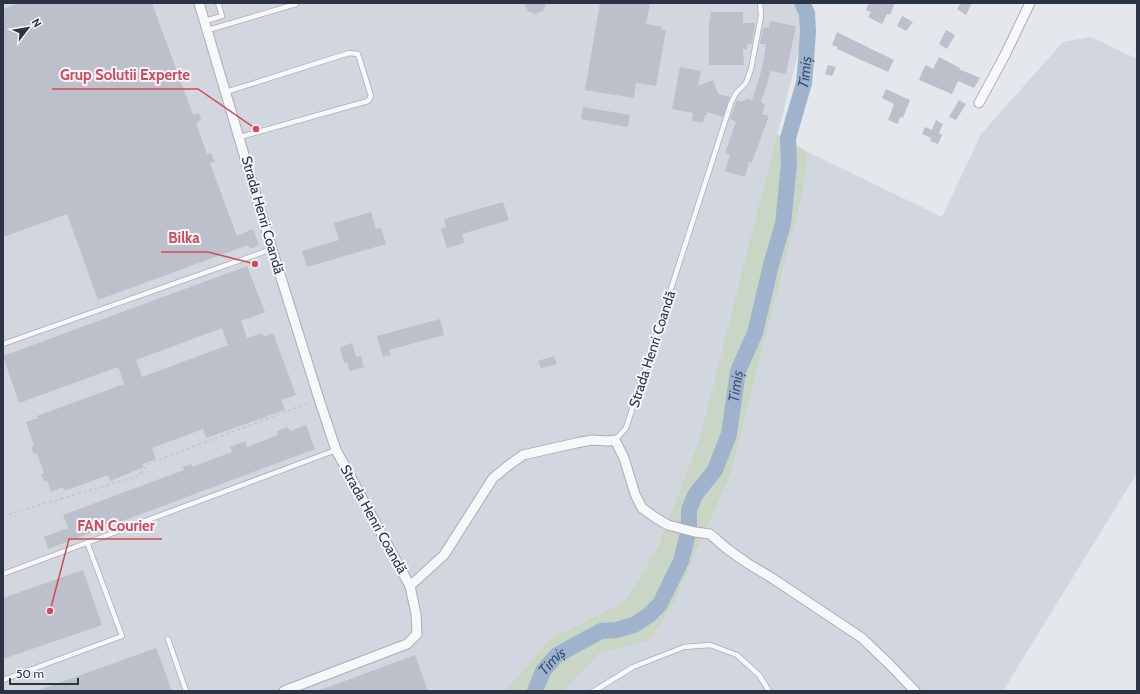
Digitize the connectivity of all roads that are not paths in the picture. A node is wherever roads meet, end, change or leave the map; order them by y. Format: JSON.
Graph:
{"nodes":[{"id":1,"x":199,"y":3,"type":"edge"},
{"id":2,"x":218,"y":3,"type":"edge"},
{"id":3,"x":760,"y":3,"type":"edge"},
{"id":4,"x":1030,"y":3,"type":"edge"},
{"id":5,"x":296,"y":4,"type":"edge"},
{"id":6,"x":205,"y":21,"type":"junction"},
{"id":7,"x":208,"y":30,"type":"junction"},
{"id":8,"x":226,"y":92,"type":"junction"},
{"id":9,"x":978,"y":103,"type":"dead end"},
{"id":10,"x":240,"y":137,"type":"junction"},
{"id":11,"x":272,"y":248,"type":"junction"},
{"id":12,"x":3,"y":344,"type":"edge"},
{"id":13,"x":615,"y":440,"type":"junction"},
{"id":14,"x":336,"y":450,"type":"junction"},
{"id":15,"x":87,"y":542,"type":"junction"},
{"id":16,"x":3,"y":574,"type":"edge"},
{"id":17,"x":410,"y":586,"type":"junction"},
{"id":18,"x":168,"y":639,"type":"dead end"},
{"id":19,"x":3,"y":680,"type":"edge"},
{"id":20,"x":186,"y":691,"type":"edge"},
{"id":21,"x":284,"y":691,"type":"edge"},
{"id":22,"x":594,"y":691,"type":"edge"},
{"id":23,"x":769,"y":691,"type":"edge"},
{"id":24,"x":915,"y":691,"type":"edge"}],
"edges":[{"from":1,"to":6,"type":"street","name":"Strada Henri Coandă"},
{"from":2,"to":6,"type":"lane"},
{"from":3,"to":13,"type":"lane","name":"Strada Henri Coandă"},
{"from":4,"to":9,"type":"street"},
{"from":5,"to":7,"type":"lane"},
{"from":6,"to":7,"type":"street","name":"Strada Henri Coandă"},
{"from":7,"to":8,"type":"street","name":"Strada Henri Coandă"},
{"from":8,"to":10,"type":"street","name":"Strada Henri Coandă"},
{"from":8,"to":10,"type":"lane"},
{"from":10,"to":11,"type":"street","name":"Strada Henri Coandă"},
{"from":11,"to":12,"type":"lane"},
{"from":11,"to":14,"type":"street","name":"Strada Henri Coandă"},
{"from":13,"to":17,"type":"street","name":"Strada Henri Coandă"},
{"from":13,"to":24,"type":"street"},
{"from":14,"to":15,"type":"lane"},
{"from":14,"to":17,"type":"street","name":"Strada Henri Coandă"},
{"from":15,"to":16,"type":"lane"},
{"from":15,"to":19,"type":"lane"},
{"from":17,"to":21,"type":"street"},
{"from":18,"to":20,"type":"lane"},
{"from":22,"to":23,"type":"lane"}]}
